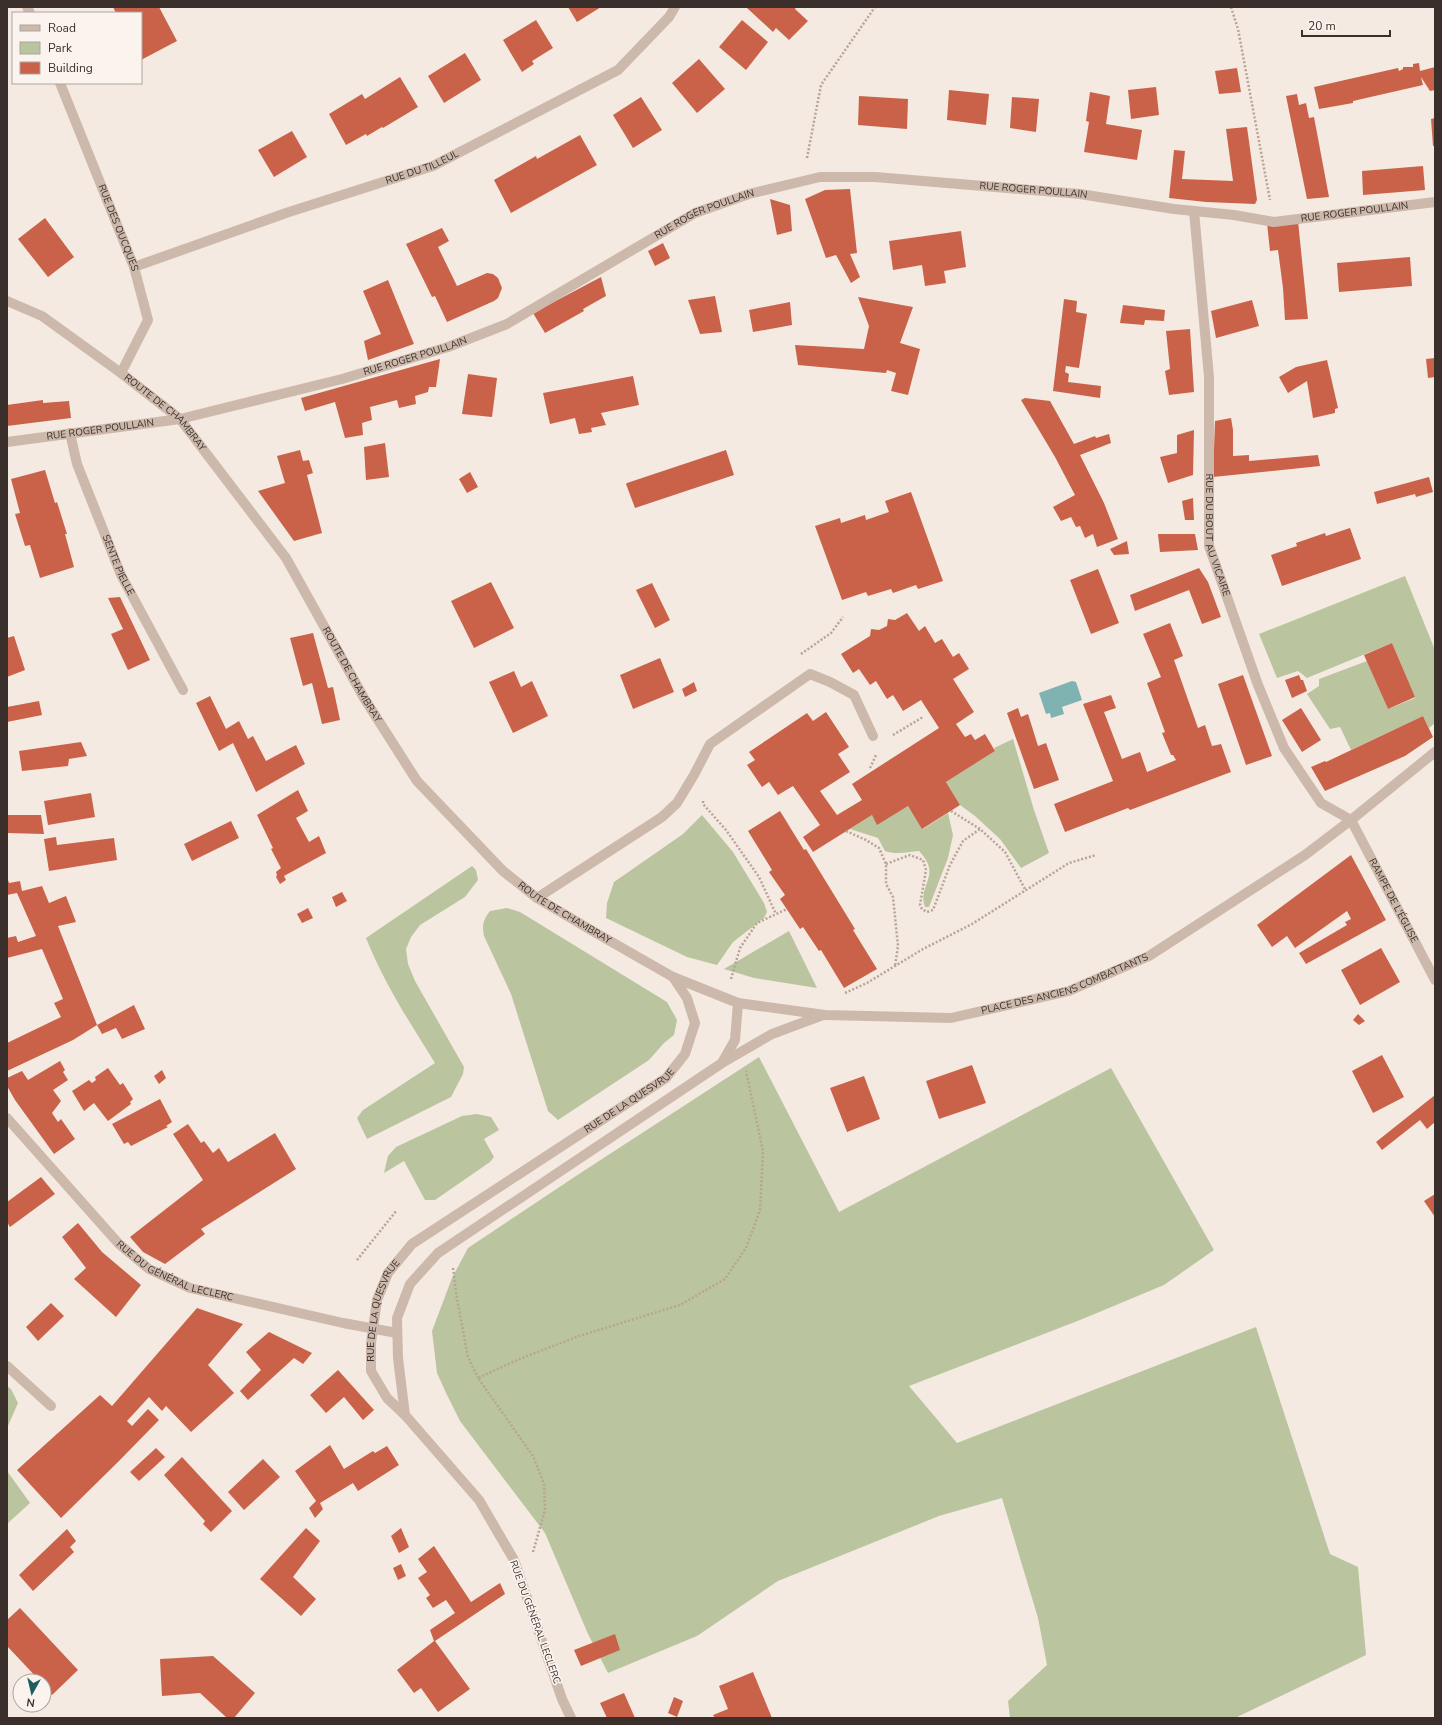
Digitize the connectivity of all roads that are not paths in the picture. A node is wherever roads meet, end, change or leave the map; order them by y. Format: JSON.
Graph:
{"nodes":[{"id":1,"x":674,"y":7,"type":"edge"},
{"id":2,"x":60,"y":84,"type":"edge"},
{"id":3,"x":1435,"y":202,"type":"edge"},
{"id":4,"x":1194,"y":211,"type":"junction"},
{"id":5,"x":134,"y":267,"type":"junction"},
{"id":6,"x":7,"y":301,"type":"edge"},
{"id":7,"x":121,"y":373,"type":"junction"},
{"id":8,"x":180,"y":419,"type":"junction"},
{"id":9,"x":70,"y":433,"type":"junction"},
{"id":10,"x":7,"y":442,"type":"edge"},
{"id":11,"x":183,"y":690,"type":"dead end"},
{"id":12,"x":873,"y":736,"type":"dead end"},
{"id":13,"x":1435,"y":752,"type":"edge"},
{"id":14,"x":1351,"y":820,"type":"junction"},
{"id":15,"x":537,"y":898,"type":"junction"},
{"id":16,"x":673,"y":977,"type":"junction"},
{"id":17,"x":1435,"y":980,"type":"edge"},
{"id":18,"x":738,"y":1003,"type":"junction"},
{"id":19,"x":825,"y":1015,"type":"junction"},
{"id":20,"x":722,"y":1063,"type":"junction"},
{"id":21,"x":7,"y":1118,"type":"edge"},
{"id":22,"x":373,"y":1329,"type":"junction"},
{"id":23,"x":397,"y":1333,"type":"junction"},
{"id":24,"x":7,"y":1366,"type":"edge"},
{"id":25,"x":51,"y":1406,"type":"dead end"},
{"id":26,"x":405,"y":1415,"type":"junction"},
{"id":27,"x":571,"y":1718,"type":"edge"}],
"edges":[{"from":1,"to":5,"type":"street","name":"RUE DU TILLEUL"},
{"from":2,"to":5,"type":"street","name":"RUE DES OUCQUES"},
{"from":3,"to":4,"type":"street","name":"RUE ROGER POULLAIN"},
{"from":4,"to":8,"type":"street","name":"RUE ROGER POULLAIN"},
{"from":4,"to":14,"type":"street","name":"RUE DU BOUT AU VICAIRE"},
{"from":5,"to":7,"type":"street","name":"RUE DES OUCQUES"},
{"from":6,"to":7,"type":"street","name":"ROUTE DE CHAMBRAY"},
{"from":7,"to":8,"type":"street","name":"ROUTE DE CHAMBRAY"},
{"from":8,"to":9,"type":"street","name":"RUE ROGER POULLAIN"},
{"from":8,"to":15,"type":"street","name":"ROUTE DE CHAMBRAY"},
{"from":9,"to":10,"type":"street","name":"RUE ROGER POULLAIN"},
{"from":9,"to":11,"type":"street","name":"SENTE PIELLE"},
{"from":12,"to":15,"type":"street"},
{"from":13,"to":14,"type":"street","name":"PLACE DES ANCIENS COMBATTANTS"},
{"from":14,"to":17,"type":"street","name":"RAMPE DE L'ÉGLISE"},
{"from":14,"to":19,"type":"street","name":"PLACE DES ANCIENS COMBATTANTS"},
{"from":15,"to":16,"type":"street","name":"ROUTE DE CHAMBRAY"},
{"from":16,"to":18,"type":"street","name":"ROUTE DE CHAMBRAY"},
{"from":16,"to":22,"type":"street","name":"RUE DE LA QUESVRUE"},
{"from":18,"to":19,"type":"street","name":"PLACE DES ANCIENS COMBATTANTS"},
{"from":18,"to":20,"type":"street","name":"RUE DE LA QUESVRUE"},
{"from":19,"to":20,"type":"street","name":"RUE DE LA QUESVRUE"},
{"from":20,"to":23,"type":"street","name":"RUE DE LA QUESVRUE"},
{"from":21,"to":22,"type":"street","name":"RUE DU GÉNÉRAL LECLERC"},
{"from":22,"to":23,"type":"street","name":"RUE DU GÉNÉRAL LECLERC"},
{"from":22,"to":26,"type":"street","name":"RUE DE LA QUESVRUE"},
{"from":23,"to":26,"type":"street","name":"RUE DE LA QUESVRUE"},
{"from":24,"to":25,"type":"street"},
{"from":26,"to":27,"type":"street","name":"RUE DU GÉNÉRAL LECLERC"}]}
